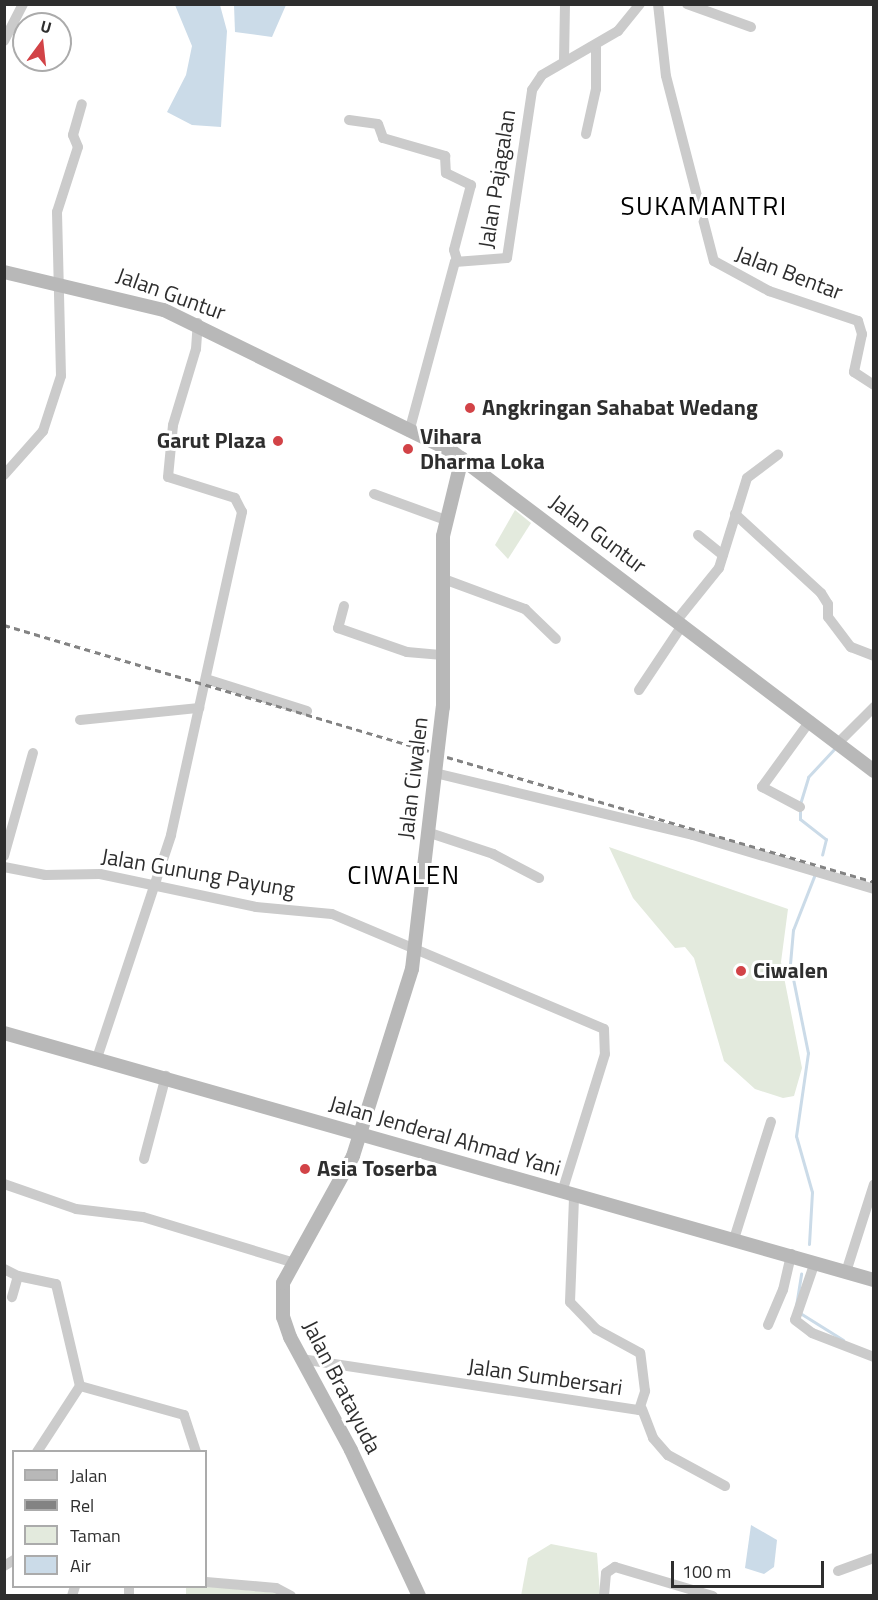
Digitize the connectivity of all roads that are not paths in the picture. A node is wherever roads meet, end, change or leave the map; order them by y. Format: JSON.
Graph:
{"nodes":[{"id":1,"x":23,"y":4,"type":"edge"},
{"id":2,"x":565,"y":4,"type":"edge"},
{"id":3,"x":640,"y":4,"type":"edge"},
{"id":4,"x":658,"y":4,"type":"edge"},
{"id":5,"x":687,"y":4,"type":"edge"},
{"id":6,"x":751,"y":27,"type":"dead end"},
{"id":7,"x":4,"y":41,"type":"edge"},
{"id":8,"x":596,"y":46,"type":"junction"},
{"id":9,"x":564,"y":61,"type":"junction"},
{"id":10,"x":82,"y":104,"type":"dead end"},
{"id":11,"x":349,"y":120,"type":"dead end"},
{"id":12,"x":586,"y":134,"type":"dead end"},
{"id":13,"x":457,"y":260,"type":"junction"},
{"id":14,"x":4,"y":272,"type":"edge"},
{"id":15,"x":62,"y":285,"type":"junction"},
{"id":16,"x":198,"y":323,"type":"junction"},
{"id":17,"x":873,"y":386,"type":"edge"},
{"id":18,"x":409,"y":432,"type":"junction"},
{"id":19,"x":778,"y":455,"type":"dead end"},
{"id":20,"x":462,"y":458,"type":"junction"},
{"id":21,"x":4,"y":475,"type":"edge"},
{"id":22,"x":374,"y":494,"type":"dead end"},
{"id":23,"x":735,"y":514,"type":"junction"},
{"id":24,"x":446,"y":520,"type":"junction"},
{"id":25,"x":698,"y":536,"type":"dead end"},
{"id":26,"x":723,"y":555,"type":"junction"},
{"id":27,"x":441,"y":578,"type":"junction"},
{"id":28,"x":344,"y":606,"type":"dead end"},
{"id":29,"x":680,"y":622,"type":"junction"},
{"id":30,"x":556,"y":639,"type":"dead end"},
{"id":31,"x":443,"y":656,"type":"junction"},
{"id":32,"x":873,"y":656,"type":"edge"},
{"id":33,"x":207,"y":674,"type":"junction"},
{"id":34,"x":639,"y":690,"type":"dead end"},
{"id":35,"x":873,"y":707,"type":"edge"},
{"id":36,"x":199,"y":708,"type":"junction"},
{"id":37,"x":307,"y":711,"type":"dead end"},
{"id":38,"x":80,"y":720,"type":"dead end"},
{"id":39,"x":810,"y":721,"type":"junction"},
{"id":40,"x":839,"y":743,"type":"junction"},
{"id":41,"x":33,"y":753,"type":"dead end"},
{"id":42,"x":873,"y":771,"type":"edge"},
{"id":43,"x":435,"y":773,"type":"junction"},
{"id":44,"x":800,"y":807,"type":"dead end"},
{"id":45,"x":427,"y":832,"type":"junction"},
{"id":46,"x":4,"y":856,"type":"edge"},
{"id":47,"x":4,"y":867,"type":"edge"},
{"id":48,"x":539,"y":878,"type":"dead end"},
{"id":49,"x":155,"y":887,"type":"junction"},
{"id":50,"x":873,"y":889,"type":"edge"},
{"id":51,"x":416,"y":946,"type":"junction"},
{"id":52,"x":4,"y":1033,"type":"edge"},
{"id":53,"x":96,"y":1061,"type":"junction"},
{"id":54,"x":166,"y":1076,"type":"junction"},
{"id":55,"x":771,"y":1122,"type":"dead end"},
{"id":56,"x":360,"y":1133,"type":"junction"},
{"id":57,"x":144,"y":1159,"type":"dead end"},
{"id":58,"x":4,"y":1184,"type":"edge"},
{"id":59,"x":873,"y":1184,"type":"edge"},
{"id":60,"x":568,"y":1194,"type":"junction"},
{"id":61,"x":734,"y":1239,"type":"junction"},
{"id":62,"x":791,"y":1255,"type":"junction"},
{"id":63,"x":814,"y":1261,"type":"junction"},
{"id":64,"x":291,"y":1262,"type":"junction"},
{"id":65,"x":4,"y":1269,"type":"edge"},
{"id":66,"x":846,"y":1272,"type":"junction"},
{"id":67,"x":18,"y":1276,"type":"junction"},
{"id":68,"x":873,"y":1280,"type":"edge"},
{"id":69,"x":12,"y":1298,"type":"dead end"},
{"id":70,"x":768,"y":1325,"type":"dead end"},
{"id":71,"x":873,"y":1357,"type":"edge"},
{"id":72,"x":301,"y":1359,"type":"junction"},
{"id":73,"x":80,"y":1386,"type":"junction"},
{"id":74,"x":642,"y":1408,"type":"junction"},
{"id":75,"x":38,"y":1450,"type":"edge"},
{"id":76,"x":194,"y":1450,"type":"edge"},
{"id":77,"x":725,"y":1486,"type":"dead end"},
{"id":78,"x":873,"y":1558,"type":"edge"},
{"id":79,"x":838,"y":1571,"type":"dead end"},
{"id":80,"x":207,"y":1582,"type":"edge"},
{"id":81,"x":717,"y":1594,"type":"edge"},
{"id":82,"x":291,"y":1596,"type":"edge"},
{"id":83,"x":419,"y":1596,"type":"edge"},
{"id":84,"x":604,"y":1596,"type":"edge"}],
"edges":[{"from":1,"to":7,"type":"street"},
{"from":2,"to":9,"type":"street"},
{"from":3,"to":8,"type":"street","name":"Jalan Pajagalan"},
{"from":4,"to":17,"type":"street","name":"Jalan Bentar"},
{"from":5,"to":6,"type":"street"},
{"from":8,"to":9,"type":"street","name":"Jalan Pajagalan"},
{"from":8,"to":12,"type":"street"},
{"from":9,"to":13,"type":"street","name":"Jalan Pajagalan"},
{"from":10,"to":15,"type":"street"},
{"from":11,"to":13,"type":"street"},
{"from":13,"to":18,"type":"street","name":"Jalan Pajagalan"},
{"from":14,"to":15,"type":"street","name":"Jalan Guntur"},
{"from":15,"to":16,"type":"street","name":"Jalan Guntur"},
{"from":15,"to":21,"type":"street"},
{"from":16,"to":18,"type":"street","name":"Jalan Guntur"},
{"from":16,"to":33,"type":"street"},
{"from":18,"to":20,"type":"street","name":"Jalan Guntur"},
{"from":19,"to":23,"type":"street"},
{"from":20,"to":24,"type":"street","name":"Jalan Ciwalen"},
{"from":20,"to":29,"type":"street","name":"Jalan Guntur"},
{"from":22,"to":24,"type":"street"},
{"from":23,"to":26,"type":"street"},
{"from":23,"to":32,"type":"street"},
{"from":24,"to":27,"type":"street","name":"Jalan Ciwalen"},
{"from":25,"to":26,"type":"street"},
{"from":26,"to":29,"type":"street"},
{"from":27,"to":30,"type":"street"},
{"from":27,"to":31,"type":"street","name":"Jalan Ciwalen"},
{"from":28,"to":31,"type":"street"},
{"from":29,"to":34,"type":"street"},
{"from":29,"to":39,"type":"street","name":"Jalan Guntur"},
{"from":31,"to":43,"type":"street","name":"Jalan Ciwalen"},
{"from":33,"to":36,"type":"street"},
{"from":33,"to":37,"type":"street"},
{"from":35,"to":40,"type":"street"},
{"from":36,"to":38,"type":"street"},
{"from":36,"to":49,"type":"street"},
{"from":39,"to":40,"type":"street","name":"Jalan Guntur"},
{"from":39,"to":44,"type":"street"},
{"from":40,"to":42,"type":"street","name":"Jalan Guntur"},
{"from":41,"to":46,"type":"street"},
{"from":43,"to":45,"type":"street","name":"Jalan Ciwalen"},
{"from":43,"to":50,"type":"street"},
{"from":45,"to":48,"type":"street"},
{"from":45,"to":51,"type":"street","name":"Jalan Ciwalen"},
{"from":47,"to":49,"type":"street","name":"Jalan Gunung Payung"},
{"from":49,"to":51,"type":"street","name":"Jalan Gunung Payung"},
{"from":49,"to":53,"type":"street"},
{"from":51,"to":56,"type":"street","name":"Jalan Ciwalen"},
{"from":51,"to":60,"type":"street","name":"Jalan Gunung Payung"},
{"from":52,"to":53,"type":"street","name":"Jalan Jenderal Ahmad Yani"},
{"from":53,"to":54,"type":"street","name":"Jalan Jenderal Ahmad Yani"},
{"from":54,"to":56,"type":"street","name":"Jalan Jenderal Ahmad Yani"},
{"from":54,"to":57,"type":"street"},
{"from":55,"to":61,"type":"street"},
{"from":56,"to":60,"type":"street","name":"Jalan Jenderal Ahmad Yani"},
{"from":56,"to":64,"type":"street","name":"Jalan Bratayuda"},
{"from":58,"to":64,"type":"street"},
{"from":59,"to":66,"type":"street"},
{"from":60,"to":61,"type":"street","name":"Jalan Jenderal Ahmad Yani"},
{"from":60,"to":74,"type":"street","name":"Jalan Sumbersari"},
{"from":61,"to":62,"type":"street","name":"Jalan Jenderal Ahmad Yani"},
{"from":62,"to":63,"type":"street","name":"Jalan Jenderal Ahmad Yani"},
{"from":62,"to":70,"type":"street"},
{"from":63,"to":66,"type":"street","name":"Jalan Jenderal Ahmad Yani"},
{"from":63,"to":71,"type":"street"},
{"from":64,"to":72,"type":"street","name":"Jalan Bratayuda"},
{"from":65,"to":67,"type":"street"},
{"from":66,"to":68,"type":"street","name":"Jalan Jenderal Ahmad Yani"},
{"from":67,"to":69,"type":"street"},
{"from":67,"to":73,"type":"street"},
{"from":72,"to":74,"type":"street","name":"Jalan Sumbersari"},
{"from":72,"to":83,"type":"street","name":"Jalan Bratayuda"},
{"from":73,"to":75,"type":"street"},
{"from":73,"to":76,"type":"street"},
{"from":74,"to":77,"type":"street"},
{"from":78,"to":79,"type":"street"},
{"from":80,"to":82,"type":"street"},
{"from":81,"to":84,"type":"street"}]}
